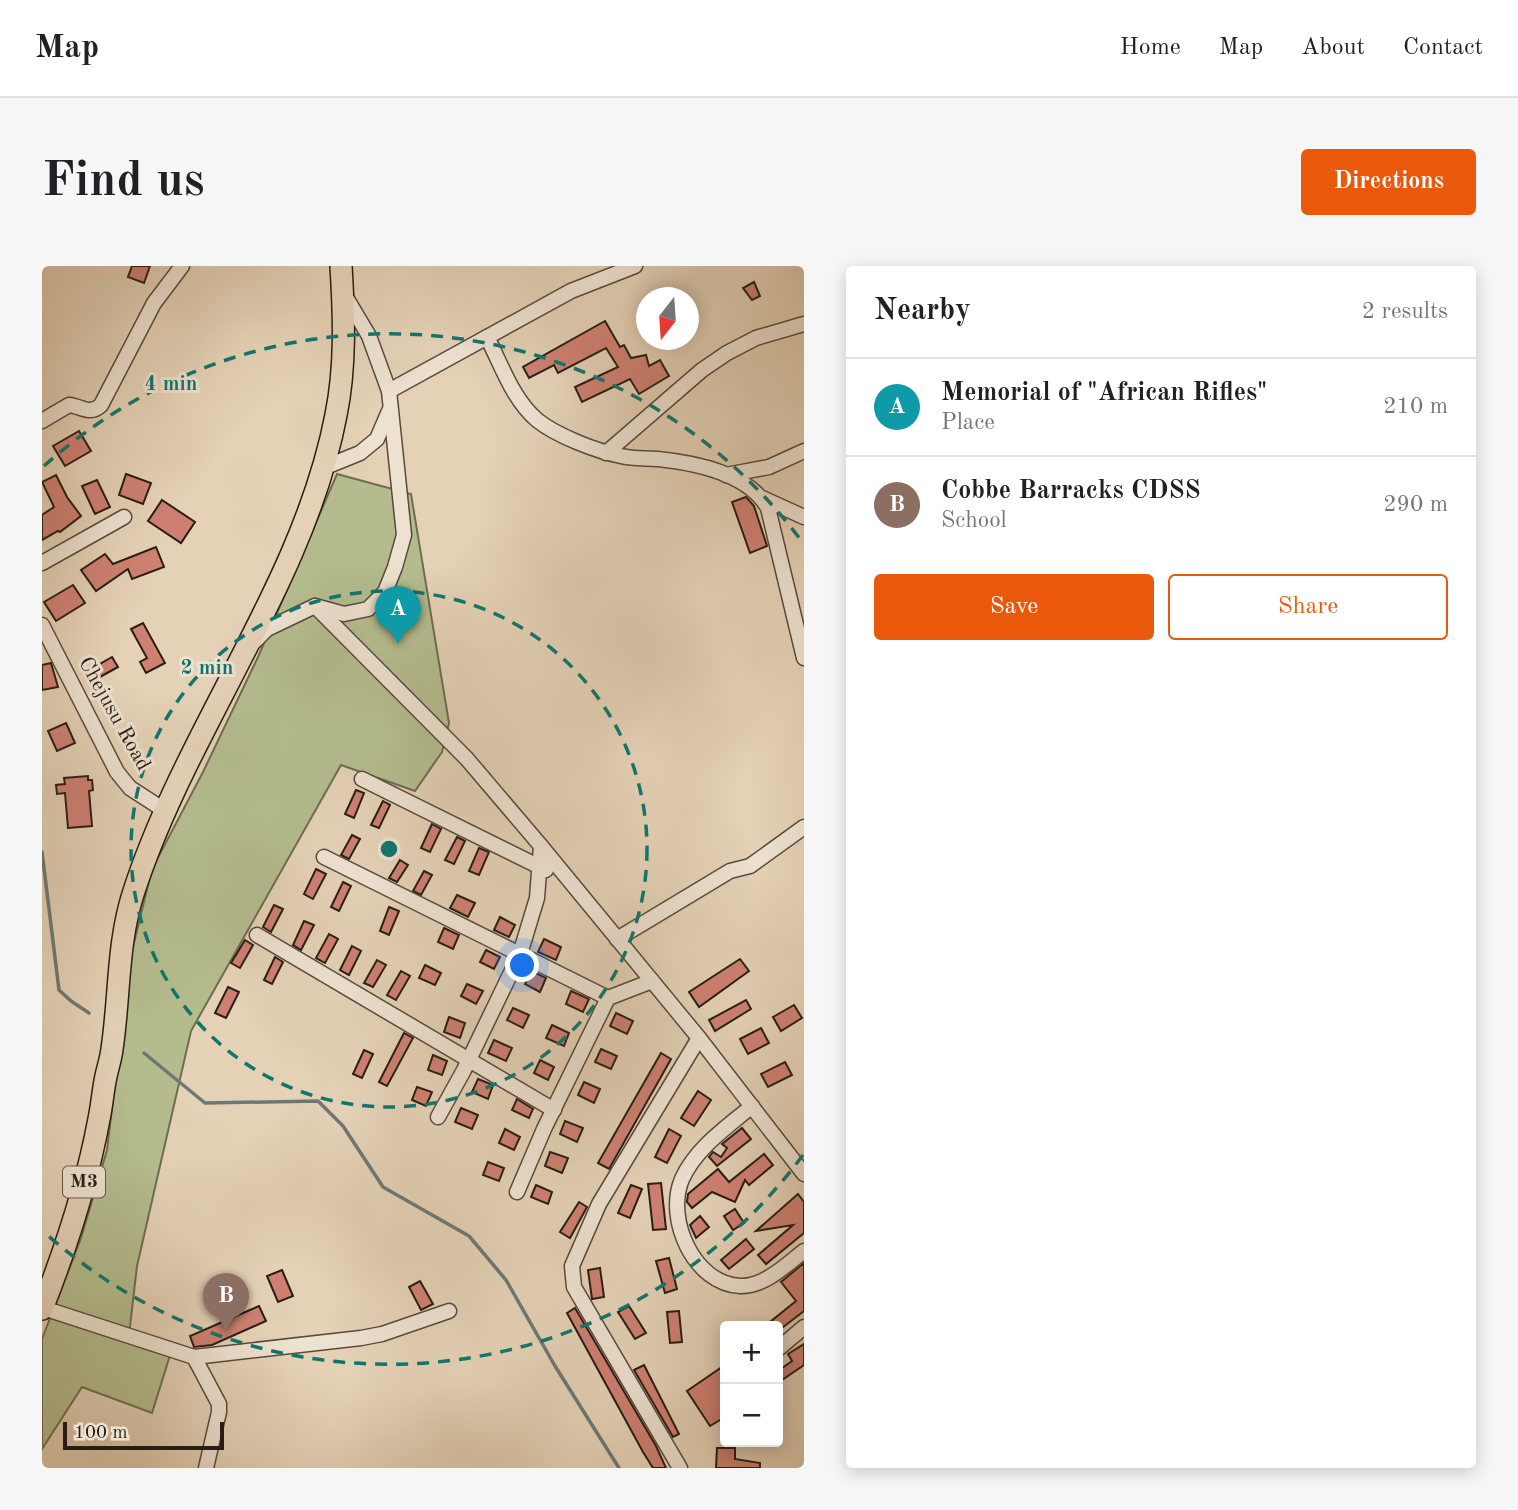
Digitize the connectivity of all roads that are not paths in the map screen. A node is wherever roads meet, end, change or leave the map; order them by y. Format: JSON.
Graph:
{"nodes":[{"id":1,"x":181,"y":266,"type":"edge"},
{"id":2,"x":341,"y":266,"type":"edge"},
{"id":3,"x":635,"y":266,"type":"edge"},
{"id":4,"x":342,"y":291,"type":"junction"},
{"id":5,"x":804,"y":324,"type":"edge"},
{"id":6,"x":487,"y":337,"type":"junction"},
{"id":7,"x":389,"y":391,"type":"junction"},
{"id":8,"x":390,"y":410,"type":"junction"},
{"id":9,"x":42,"y":421,"type":"edge"},
{"id":10,"x":804,"y":451,"type":"edge"},
{"id":11,"x":606,"y":453,"type":"junction"},
{"id":12,"x":323,"y":468,"type":"junction"},
{"id":13,"x":726,"y":475,"type":"junction"},
{"id":14,"x":762,"y":498,"type":"junction"},
{"id":15,"x":124,"y":517,"type":"dead end"},
{"id":16,"x":804,"y":517,"type":"edge"},
{"id":17,"x":42,"y":563,"type":"edge"},
{"id":18,"x":315,"y":606,"type":"junction"},
{"id":19,"x":42,"y":625,"type":"edge"},
{"id":20,"x":245,"y":650,"type":"junction"},
{"id":21,"x":804,"y":658,"type":"edge"},
{"id":22,"x":362,"y":779,"type":"dead end"},
{"id":23,"x":164,"y":810,"type":"junction"},
{"id":24,"x":804,"y":827,"type":"edge"},
{"id":25,"x":541,"y":846,"type":"junction"},
{"id":26,"x":324,"y":857,"type":"dead end"},
{"id":27,"x":540,"y":867,"type":"junction"},
{"id":28,"x":569,"y":882,"type":"junction"},
{"id":29,"x":257,"y":935,"type":"dead end"},
{"id":30,"x":617,"y":939,"type":"junction"},
{"id":31,"x":520,"y":954,"type":"junction"},
{"id":32,"x":652,"y":981,"type":"junction"},
{"id":33,"x":608,"y":998,"type":"junction"},
{"id":34,"x":698,"y":1038,"type":"junction"},
{"id":35,"x":469,"y":1061,"type":"junction"},
{"id":36,"x":752,"y":1107,"type":"junction"},
{"id":37,"x":554,"y":1110,"type":"junction"},
{"id":38,"x":438,"y":1117,"type":"dead end"},
{"id":39,"x":804,"y":1174,"type":"edge"},
{"id":40,"x":517,"y":1192,"type":"dead end"},
{"id":41,"x":804,"y":1251,"type":"edge"},
{"id":42,"x":42,"y":1309,"type":"edge"},
{"id":43,"x":449,"y":1311,"type":"dead end"},
{"id":44,"x":804,"y":1328,"type":"edge"},
{"id":45,"x":783,"y":1345,"type":"edge"},
{"id":46,"x":194,"y":1357,"type":"junction"},
{"id":47,"x":205,"y":1468,"type":"edge"},
{"id":48,"x":680,"y":1468,"type":"edge"}],
"edges":[{"from":1,"to":9,"type":"street"},
{"from":2,"to":4,"type":"highway","number":"M3"},
{"from":3,"to":6,"type":"street"},
{"from":4,"to":7,"type":"street"},
{"from":4,"to":12,"type":"highway","number":"M3"},
{"from":5,"to":11,"type":"street"},
{"from":6,"to":7,"type":"street"},
{"from":6,"to":11,"type":"street"},
{"from":7,"to":8,"type":"street"},
{"from":8,"to":12,"type":"street"},
{"from":8,"to":18,"type":"street"},
{"from":10,"to":13,"type":"street"},
{"from":11,"to":13,"type":"street"},
{"from":12,"to":20,"type":"highway","number":"M3"},
{"from":13,"to":14,"type":"street"},
{"from":14,"to":16,"type":"street"},
{"from":14,"to":21,"type":"street"},
{"from":15,"to":17,"type":"street"},
{"from":18,"to":20,"type":"street"},
{"from":18,"to":25,"type":"street"},
{"from":19,"to":23,"type":"street","name":"Chejusu Road"},
{"from":20,"to":23,"type":"highway","number":"M3"},
{"from":22,"to":27,"type":"street"},
{"from":23,"to":42,"type":"highway","number":"M3"},
{"from":24,"to":30,"type":"street"},
{"from":25,"to":27,"type":"street"},
{"from":25,"to":28,"type":"street"},
{"from":26,"to":31,"type":"street"},
{"from":27,"to":28,"type":"street"},
{"from":27,"to":31,"type":"street"},
{"from":28,"to":30,"type":"street"},
{"from":29,"to":35,"type":"street"},
{"from":30,"to":32,"type":"street"},
{"from":31,"to":33,"type":"street"},
{"from":31,"to":35,"type":"street"},
{"from":32,"to":33,"type":"street"},
{"from":32,"to":34,"type":"street"},
{"from":33,"to":37,"type":"street"},
{"from":34,"to":36,"type":"street"},
{"from":34,"to":48,"type":"street"},
{"from":35,"to":37,"type":"street"},
{"from":35,"to":38,"type":"street"},
{"from":36,"to":39,"type":"street"},
{"from":36,"to":41,"type":"street"},
{"from":37,"to":40,"type":"street"},
{"from":42,"to":46,"type":"street"},
{"from":43,"to":46,"type":"street"},
{"from":44,"to":45,"type":"street"},
{"from":46,"to":47,"type":"street"}]}
